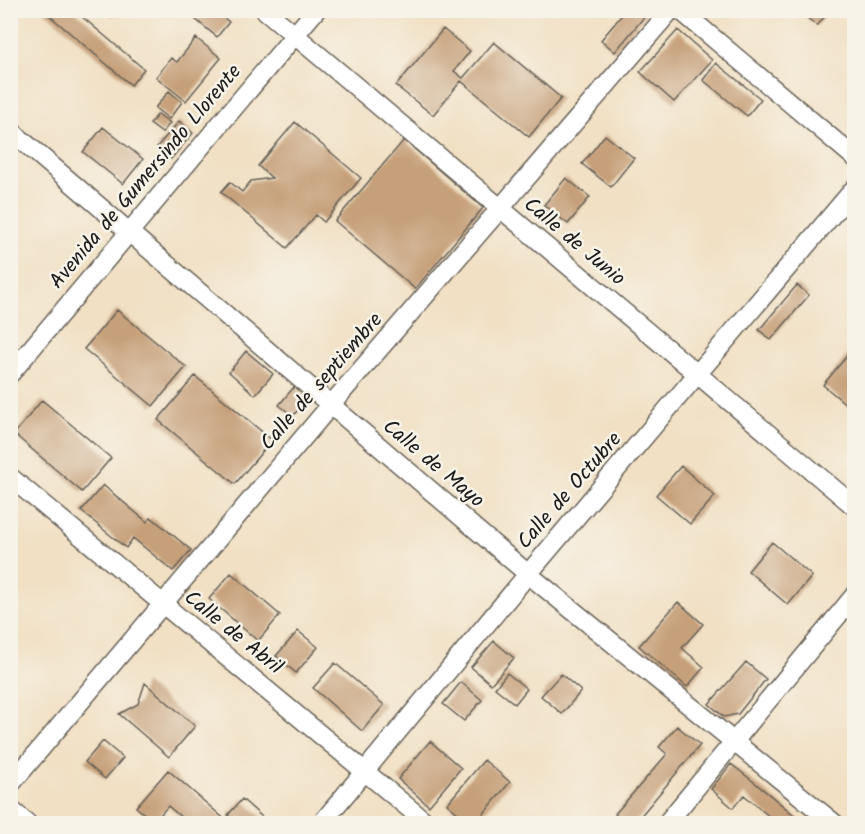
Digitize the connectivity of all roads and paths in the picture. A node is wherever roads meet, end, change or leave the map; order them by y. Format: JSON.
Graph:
{"nodes":[{"id":1,"x":266,"y":10,"type":"edge"},
{"id":2,"x":316,"y":10,"type":"edge"},
{"id":3,"x":671,"y":10,"type":"edge"},
{"id":4,"x":680,"y":10,"type":"edge"},
{"id":5,"x":294,"y":35,"type":"junction"},
{"id":6,"x":10,"y":130,"type":"edge"},
{"id":7,"x":855,"y":157,"type":"edge"},
{"id":8,"x":855,"y":189,"type":"edge"},
{"id":9,"x":500,"y":209,"type":"junction"},
{"id":10,"x":129,"y":233,"type":"junction"},
{"id":11,"x":10,"y":374,"type":"edge"},
{"id":12,"x":699,"y":375,"type":"junction"},
{"id":13,"x":330,"y":406,"type":"junction"},
{"id":14,"x":10,"y":477,"type":"edge"},
{"id":15,"x":855,"y":506,"type":"edge"},
{"id":16,"x":528,"y":574,"type":"junction"},
{"id":17,"x":855,"y":596,"type":"edge"},
{"id":18,"x":162,"y":605,"type":"junction"},
{"id":19,"x":733,"y":741,"type":"junction"},
{"id":20,"x":365,"y":771,"type":"junction"},
{"id":21,"x":10,"y":785,"type":"edge"},
{"id":22,"x":10,"y":809,"type":"edge"},
{"id":23,"x":28,"y":824,"type":"edge"},
{"id":24,"x":321,"y":824,"type":"edge"},
{"id":25,"x":428,"y":824,"type":"edge"},
{"id":26,"x":666,"y":824,"type":"edge"},
{"id":27,"x":835,"y":824,"type":"edge"}],
"edges":[{"from":1,"to":5,"type":"street","name":"Calle de Junio"},
{"from":2,"to":5,"type":"street","name":"Avenida de Gumersindo Llorente"},
{"from":3,"to":9,"type":"street","name":"Calle de septiembre"},
{"from":4,"to":7,"type":"street"},
{"from":5,"to":9,"type":"street","name":"Calle de Junio"},
{"from":5,"to":10,"type":"street","name":"Avenida de Gumersindo Llorente"},
{"from":6,"to":10,"type":"street","name":"Calle de Mayo"},
{"from":8,"to":12,"type":"street","name":"Calle de Octubre"},
{"from":9,"to":12,"type":"street","name":"Calle de Junio"},
{"from":9,"to":13,"type":"street","name":"Calle de septiembre"},
{"from":10,"to":11,"type":"street","name":"Avenida de Gumersindo Llorente"},
{"from":10,"to":13,"type":"street","name":"Calle de Mayo"},
{"from":12,"to":15,"type":"street","name":"Calle de Junio"},
{"from":12,"to":16,"type":"street","name":"Calle de Octubre"},
{"from":13,"to":16,"type":"street","name":"Calle de Mayo"},
{"from":13,"to":18,"type":"street","name":"Calle de septiembre"},
{"from":14,"to":18,"type":"street","name":"Calle de Abril"},
{"from":16,"to":19,"type":"street","name":"Calle de Mayo"},
{"from":16,"to":20,"type":"street","name":"Calle de Octubre"},
{"from":17,"to":19,"type":"street"},
{"from":18,"to":20,"type":"street","name":"Calle de Abril"},
{"from":18,"to":21,"type":"street","name":"Calle de septiembre"},
{"from":19,"to":26,"type":"street"},
{"from":19,"to":27,"type":"street","name":"Calle de Mayo"},
{"from":20,"to":24,"type":"street","name":"Calle de Octubre"},
{"from":20,"to":25,"type":"street","name":"Calle de Abril"},
{"from":22,"to":23,"type":"street"}]}
